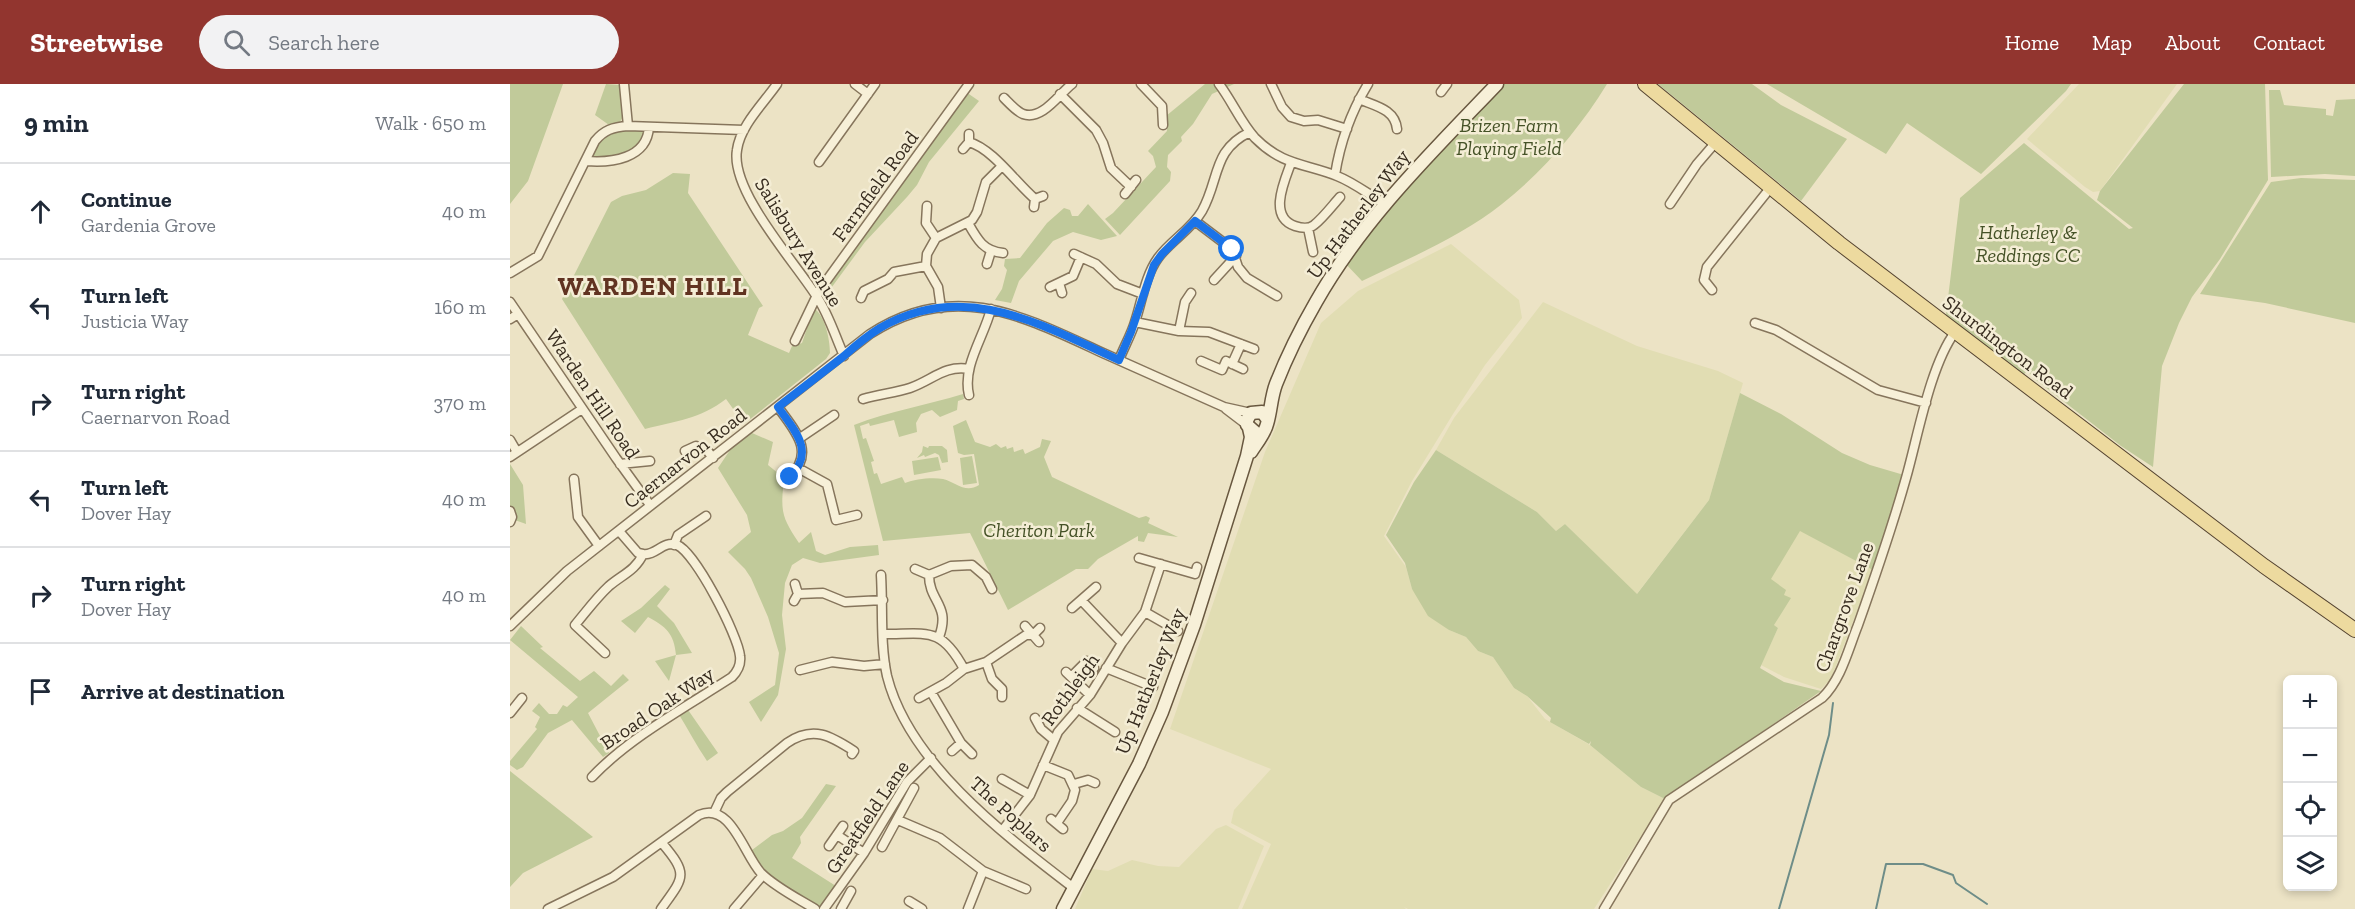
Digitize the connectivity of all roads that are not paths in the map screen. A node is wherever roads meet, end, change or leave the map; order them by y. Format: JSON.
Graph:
{"nodes":[{"id":1,"x":624,"y":84,"type":"edge"},
{"id":2,"x":777,"y":84,"type":"edge"},
{"id":3,"x":855,"y":84,"type":"edge"},
{"id":4,"x":875,"y":84,"type":"edge"},
{"id":5,"x":969,"y":84,"type":"edge"},
{"id":6,"x":1071,"y":84,"type":"edge"},
{"id":7,"x":1141,"y":84,"type":"edge"},
{"id":8,"x":1219,"y":84,"type":"edge"},
{"id":9,"x":1271,"y":84,"type":"edge"},
{"id":10,"x":1368,"y":84,"type":"edge"},
{"id":11,"x":1447,"y":84,"type":"edge"},
{"id":12,"x":1497,"y":84,"type":"edge"},
{"id":13,"x":1645,"y":84,"type":"edge"},
{"id":14,"x":1441,"y":92,"type":"dead end"},
{"id":15,"x":868,"y":94,"type":"junction"},
{"id":16,"x":1060,"y":94,"type":"junction"},
{"id":17,"x":1004,"y":98,"type":"dead end"},
{"id":18,"x":1359,"y":99,"type":"junction"},
{"id":19,"x":1399,"y":123,"type":"dead end"},
{"id":20,"x":1163,"y":125,"type":"dead end"},
{"id":21,"x":628,"y":126,"type":"junction"},
{"id":22,"x":649,"y":127,"type":"junction"},
{"id":23,"x":1347,"y":129,"type":"junction"},
{"id":24,"x":744,"y":130,"type":"junction"},
{"id":25,"x":1250,"y":132,"type":"junction"},
{"id":26,"x":967,"y":142,"type":"dead end"},
{"id":27,"x":1716,"y":142,"type":"junction"},
{"id":28,"x":586,"y":161,"type":"junction"},
{"id":29,"x":819,"y":162,"type":"dead end"},
{"id":30,"x":1291,"y":164,"type":"junction"},
{"id":31,"x":1002,"y":166,"type":"junction"},
{"id":32,"x":1335,"y":175,"type":"junction"},
{"id":33,"x":1131,"y":187,"type":"dead end"},
{"id":34,"x":1771,"y":187,"type":"junction"},
{"id":35,"x":1340,"y":197,"type":"dead end"},
{"id":36,"x":1038,"y":201,"type":"dead end"},
{"id":37,"x":926,"y":204,"type":"dead end"},
{"id":38,"x":1385,"y":204,"type":"junction"},
{"id":39,"x":1670,"y":204,"type":"dead end"},
{"id":40,"x":1195,"y":221,"type":"junction"},
{"id":41,"x":968,"y":223,"type":"junction"},
{"id":42,"x":1308,"y":228,"type":"junction"},
{"id":43,"x":936,"y":238,"type":"junction"},
{"id":44,"x":991,"y":251,"type":"junction"},
{"id":45,"x":1313,"y":252,"type":"dead end"},
{"id":46,"x":1003,"y":253,"type":"dead end"},
{"id":47,"x":1236,"y":256,"type":"junction"},
{"id":48,"x":987,"y":264,"type":"dead end"},
{"id":49,"x":926,"y":266,"type":"junction"},
{"id":50,"x":510,"y":273,"type":"edge"},
{"id":51,"x":1214,"y":280,"type":"dead end"},
{"id":52,"x":1712,"y":290,"type":"dead end"},
{"id":53,"x":1062,"y":293,"type":"dead end"},
{"id":54,"x":1191,"y":293,"type":"dead end"},
{"id":55,"x":1143,"y":294,"type":"junction"},
{"id":56,"x":817,"y":296,"type":"junction"},
{"id":57,"x":1278,"y":296,"type":"dead end"},
{"id":58,"x":861,"y":298,"type":"dead end"},
{"id":59,"x":510,"y":302,"type":"edge"},
{"id":60,"x":941,"y":308,"type":"junction"},
{"id":61,"x":991,"y":309,"type":"junction"},
{"id":62,"x":514,"y":316,"type":"edge"},
{"id":63,"x":1135,"y":322,"type":"junction"},
{"id":64,"x":1755,"y":323,"type":"dead end"},
{"id":65,"x":1179,"y":331,"type":"junction"},
{"id":66,"x":1955,"y":332,"type":"junction"},
{"id":67,"x":795,"y":341,"type":"dead end"},
{"id":68,"x":1241,"y":344,"type":"junction"},
{"id":69,"x":1254,"y":349,"type":"dead end"},
{"id":70,"x":844,"y":356,"type":"junction"},
{"id":71,"x":1119,"y":360,"type":"junction"},
{"id":72,"x":1201,"y":361,"type":"dead end"},
{"id":73,"x":1232,"y":364,"type":"junction"},
{"id":74,"x":969,"y":369,"type":"junction"},
{"id":75,"x":1243,"y":369,"type":"dead end"},
{"id":76,"x":1275,"y":387,"type":"junction"},
{"id":77,"x":969,"y":395,"type":"dead end"},
{"id":78,"x":863,"y":399,"type":"dead end"},
{"id":79,"x":1926,"y":403,"type":"junction"},
{"id":80,"x":778,"y":407,"type":"junction"},
{"id":81,"x":1224,"y":407,"type":"junction"},
{"id":82,"x":582,"y":409,"type":"junction"},
{"id":83,"x":1253,"y":412,"type":"junction"},
{"id":84,"x":834,"y":415,"type":"dead end"},
{"id":85,"x":1266,"y":425,"type":"junction"},
{"id":86,"x":1248,"y":427,"type":"junction"},
{"id":87,"x":800,"y":438,"type":"junction"},
{"id":88,"x":510,"y":440,"type":"edge"},
{"id":89,"x":685,"y":451,"type":"dead end"},
{"id":90,"x":513,"y":455,"type":"edge"},
{"id":91,"x":1247,"y":456,"type":"junction"},
{"id":92,"x":713,"y":458,"type":"junction"},
{"id":93,"x":650,"y":461,"type":"dead end"},
{"id":94,"x":620,"y":464,"type":"junction"},
{"id":95,"x":798,"y":468,"type":"junction"},
{"id":96,"x":790,"y":477,"type":"dead end"},
{"id":97,"x":574,"y":479,"type":"dead end"},
{"id":98,"x":650,"y":505,"type":"junction"},
{"id":99,"x":510,"y":512,"type":"edge"},
{"id":100,"x":857,"y":515,"type":"dead end"},
{"id":101,"x":706,"y":516,"type":"dead end"},
{"id":102,"x":510,"y":522,"type":"edge"},
{"id":103,"x":619,"y":531,"type":"junction"},
{"id":104,"x":674,"y":544,"type":"junction"},
{"id":105,"x":599,"y":546,"type":"junction"},
{"id":106,"x":643,"y":554,"type":"junction"},
{"id":107,"x":1139,"y":558,"type":"dead end"},
{"id":108,"x":1161,"y":564,"type":"junction"},
{"id":109,"x":1197,"y":567,"type":"dead end"},
{"id":110,"x":915,"y":569,"type":"dead end"},
{"id":111,"x":881,"y":575,"type":"dead end"},
{"id":112,"x":929,"y":575,"type":"junction"},
{"id":113,"x":795,"y":584,"type":"dead end"},
{"id":114,"x":1096,"y":587,"type":"dead end"},
{"id":115,"x":992,"y":589,"type":"dead end"},
{"id":116,"x":883,"y":600,"type":"junction"},
{"id":117,"x":1082,"y":601,"type":"junction"},
{"id":118,"x":1072,"y":608,"type":"dead end"},
{"id":119,"x":1145,"y":612,"type":"junction"},
{"id":120,"x":511,"y":622,"type":"edge"},
{"id":121,"x":2355,"y":630,"type":"edge"},
{"id":122,"x":1178,"y":631,"type":"dead end"},
{"id":123,"x":884,"y":634,"type":"junction"},
{"id":124,"x":1035,"y":635,"type":"dead end"},
{"id":125,"x":939,"y":637,"type":"junction"},
{"id":126,"x":1122,"y":643,"type":"junction"},
{"id":127,"x":605,"y":653,"type":"dead end"},
{"id":128,"x":986,"y":662,"type":"junction"},
{"id":129,"x":885,"y":664,"type":"junction"},
{"id":130,"x":1094,"y":668,"type":"dead end"},
{"id":131,"x":1106,"y":668,"type":"junction"},
{"id":132,"x":964,"y":669,"type":"junction"},
{"id":133,"x":800,"y":670,"type":"dead end"},
{"id":134,"x":1153,"y":687,"type":"dead end"},
{"id":135,"x":1004,"y":691,"type":"dead end"},
{"id":136,"x":931,"y":692,"type":"junction"},
{"id":137,"x":1090,"y":694,"type":"junction"},
{"id":138,"x":522,"y":698,"type":"dead end"},
{"id":139,"x":919,"y":698,"type":"dead end"},
{"id":140,"x":1077,"y":708,"type":"junction"},
{"id":141,"x":510,"y":713,"type":"edge"},
{"id":142,"x":1035,"y":718,"type":"dead end"},
{"id":143,"x":1111,"y":728,"type":"dead end"},
{"id":144,"x":1053,"y":740,"type":"junction"},
{"id":145,"x":961,"y":743,"type":"junction"},
{"id":146,"x":952,"y":751,"type":"dead end"},
{"id":147,"x":852,"y":754,"type":"dead end"},
{"id":148,"x":972,"y":754,"type":"dead end"},
{"id":149,"x":931,"y":758,"type":"junction"},
{"id":150,"x":1043,"y":765,"type":"junction"},
{"id":151,"x":592,"y":777,"type":"dead end"},
{"id":152,"x":1002,"y":779,"type":"dead end"},
{"id":153,"x":1095,"y":783,"type":"dead end"},
{"id":154,"x":1074,"y":784,"type":"junction"},
{"id":155,"x":914,"y":788,"type":"dead end"},
{"id":156,"x":1030,"y":795,"type":"junction"},
{"id":157,"x":714,"y":813,"type":"junction"},
{"id":158,"x":898,"y":820,"type":"junction"},
{"id":159,"x":1057,"y":824,"type":"dead end"},
{"id":160,"x":843,"y":826,"type":"dead end"},
{"id":161,"x":1002,"y":831,"type":"junction"},
{"id":162,"x":837,"y":835,"type":"junction"},
{"id":163,"x":662,"y":843,"type":"junction"},
{"id":164,"x":829,"y":846,"type":"dead end"},
{"id":165,"x":882,"y":847,"type":"dead end"},
{"id":166,"x":864,"y":853,"type":"junction"},
{"id":167,"x":983,"y":871,"type":"junction"},
{"id":168,"x":763,"y":875,"type":"junction"},
{"id":169,"x":1023,"y":886,"type":"dead end"},
{"id":170,"x":1075,"y":889,"type":"junction"},
{"id":171,"x":851,"y":891,"type":"dead end"},
{"id":172,"x":548,"y":909,"type":"edge"},
{"id":173,"x":661,"y":909,"type":"edge"},
{"id":174,"x":734,"y":909,"type":"edge"},
{"id":175,"x":815,"y":909,"type":"edge"},
{"id":176,"x":824,"y":909,"type":"edge"},
{"id":177,"x":841,"y":909,"type":"edge"},
{"id":178,"x":968,"y":909,"type":"edge"},
{"id":179,"x":1063,"y":909,"type":"edge"},
{"id":180,"x":1604,"y":909,"type":"edge"}],
"edges":[{"from":1,"to":21,"type":"street"},
{"from":2,"to":24,"type":"street","name":"Salisbury Avenue"},
{"from":3,"to":15,"type":"street"},
{"from":4,"to":15,"type":"street"},
{"from":5,"to":56,"type":"street","name":"Farmfield Road"},
{"from":6,"to":16,"type":"street"},
{"from":7,"to":20,"type":"street"},
{"from":8,"to":25,"type":"street"},
{"from":9,"to":23,"type":"street"},
{"from":10,"to":18,"type":"street"},
{"from":11,"to":14,"type":"street"},
{"from":12,"to":38,"type":"street","name":"Up Hatherley Way"},
{"from":13,"to":27,"type":"main road","name":"Shurdington Road"},
{"from":15,"to":29,"type":"street"},
{"from":16,"to":17,"type":"street"},
{"from":16,"to":33,"type":"street"},
{"from":18,"to":19,"type":"street"},
{"from":18,"to":23,"type":"street"},
{"from":21,"to":22,"type":"street"},
{"from":21,"to":28,"type":"street"},
{"from":22,"to":24,"type":"street"},
{"from":22,"to":28,"type":"street"},
{"from":23,"to":32,"type":"street"},
{"from":24,"to":56,"type":"street","name":"Salisbury Avenue"},
{"from":25,"to":30,"type":"street"},
{"from":25,"to":40,"type":"street"},
{"from":26,"to":31,"type":"street"},
{"from":27,"to":34,"type":"main road","name":"Shurdington Road"},
{"from":27,"to":39,"type":"street"},
{"from":28,"to":50,"type":"street"},
{"from":30,"to":32,"type":"street"},
{"from":30,"to":42,"type":"street"},
{"from":31,"to":36,"type":"street"},
{"from":31,"to":41,"type":"street"},
{"from":32,"to":38,"type":"street"},
{"from":34,"to":52,"type":"street"},
{"from":34,"to":66,"type":"main road","name":"Shurdington Road"},
{"from":35,"to":42,"type":"street"},
{"from":37,"to":43,"type":"street"},
{"from":38,"to":76,"type":"street","name":"Up Hatherley Way"},
{"from":40,"to":47,"type":"street"},
{"from":40,"to":55,"type":"street"},
{"from":41,"to":43,"type":"street"},
{"from":41,"to":44,"type":"street"},
{"from":42,"to":45,"type":"street"},
{"from":43,"to":49,"type":"street"},
{"from":44,"to":46,"type":"street"},
{"from":44,"to":48,"type":"street"},
{"from":47,"to":51,"type":"street"},
{"from":47,"to":57,"type":"street"},
{"from":49,"to":58,"type":"street"},
{"from":49,"to":60,"type":"street"},
{"from":53,"to":55,"type":"street"},
{"from":54,"to":65,"type":"street"},
{"from":55,"to":63,"type":"street"},
{"from":56,"to":67,"type":"street","name":"Farmfield Road"},
{"from":56,"to":70,"type":"street","name":"Salisbury Avenue"},
{"from":59,"to":62,"type":"street","name":"Warden Hill Road"},
{"from":60,"to":61,"type":"street","name":"Caernarvon Road"},
{"from":60,"to":70,"type":"street","name":"Caernarvon Road"},
{"from":61,"to":71,"type":"street","name":"Caernarvon Road"},
{"from":61,"to":74,"type":"street"},
{"from":62,"to":82,"type":"street","name":"Warden Hill Road"},
{"from":63,"to":65,"type":"street"},
{"from":63,"to":71,"type":"street"},
{"from":64,"to":79,"type":"street"},
{"from":65,"to":68,"type":"street"},
{"from":66,"to":79,"type":"street","name":"Chargrove Lane"},
{"from":66,"to":121,"type":"main road","name":"Shurdington Road"},
{"from":68,"to":69,"type":"street"},
{"from":68,"to":73,"type":"street"},
{"from":70,"to":80,"type":"street","name":"Caernarvon Road"},
{"from":71,"to":81,"type":"street","name":"Caernarvon Road"},
{"from":72,"to":73,"type":"street"},
{"from":73,"to":75,"type":"street"},
{"from":74,"to":77,"type":"street"},
{"from":74,"to":78,"type":"street"},
{"from":76,"to":83,"type":"street","name":"Up Hatherley Way"},
{"from":76,"to":85,"type":"street","name":"Up Hatherley Way"},
{"from":79,"to":180,"type":"street","name":"Chargrove Lane"},
{"from":80,"to":87,"type":"street"},
{"from":80,"to":92,"type":"street","name":"Caernarvon Road"},
{"from":81,"to":83,"type":"street","name":"Caernarvon Road"},
{"from":81,"to":86,"type":"street","name":"Caernarvon Road"},
{"from":82,"to":90,"type":"street"},
{"from":82,"to":94,"type":"street","name":"Warden Hill Road"},
{"from":83,"to":85,"type":"street"},
{"from":83,"to":86,"type":"street"},
{"from":84,"to":87,"type":"street"},
{"from":85,"to":86,"type":"street"},
{"from":85,"to":91,"type":"street","name":"Up Hatherley Way"},
{"from":86,"to":91,"type":"street","name":"Up Hatherley Way"},
{"from":87,"to":95,"type":"street"},
{"from":88,"to":90,"type":"street"},
{"from":89,"to":92,"type":"street"},
{"from":91,"to":170,"type":"street","name":"Up Hatherley Way"},
{"from":92,"to":98,"type":"street","name":"Caernarvon Road"},
{"from":93,"to":94,"type":"street"},
{"from":94,"to":98,"type":"street","name":"Warden Hill Road"},
{"from":95,"to":96,"type":"street"},
{"from":95,"to":100,"type":"street"},
{"from":97,"to":105,"type":"street"},
{"from":98,"to":103,"type":"street","name":"Caernarvon Road"},
{"from":99,"to":102,"type":"street"},
{"from":101,"to":104,"type":"street"},
{"from":103,"to":105,"type":"street","name":"Caernarvon Road"},
{"from":103,"to":106,"type":"street"},
{"from":104,"to":106,"type":"street"},
{"from":104,"to":151,"type":"street","name":"Broad Oak Way"},
{"from":105,"to":120,"type":"street","name":"Caernarvon Road"},
{"from":106,"to":127,"type":"street"},
{"from":107,"to":108,"type":"street"},
{"from":108,"to":109,"type":"street"},
{"from":108,"to":119,"type":"street","name":"Rothleigh"},
{"from":110,"to":112,"type":"street"},
{"from":111,"to":116,"type":"street","name":"Greatfield Lane"},
{"from":112,"to":115,"type":"street"},
{"from":112,"to":125,"type":"street"},
{"from":113,"to":116,"type":"street"},
{"from":114,"to":117,"type":"street"},
{"from":116,"to":123,"type":"street","name":"Greatfield Lane"},
{"from":117,"to":118,"type":"street"},
{"from":117,"to":126,"type":"street"},
{"from":119,"to":122,"type":"street"},
{"from":119,"to":126,"type":"street","name":"Rothleigh"},
{"from":123,"to":125,"type":"street"},
{"from":123,"to":129,"type":"street","name":"Greatfield Lane"},
{"from":124,"to":128,"type":"street"},
{"from":125,"to":132,"type":"street"},
{"from":126,"to":131,"type":"street","name":"Rothleigh"},
{"from":128,"to":132,"type":"street"},
{"from":128,"to":135,"type":"street"},
{"from":129,"to":133,"type":"street"},
{"from":129,"to":149,"type":"street","name":"Greatfield Lane"},
{"from":130,"to":137,"type":"street"},
{"from":131,"to":134,"type":"street"},
{"from":131,"to":137,"type":"street","name":"Rothleigh"},
{"from":132,"to":136,"type":"street"},
{"from":136,"to":139,"type":"street"},
{"from":136,"to":145,"type":"street"},
{"from":137,"to":140,"type":"street","name":"Rothleigh"},
{"from":138,"to":141,"type":"street"},
{"from":140,"to":143,"type":"street"},
{"from":140,"to":144,"type":"street","name":"Rothleigh"},
{"from":142,"to":144,"type":"street"},
{"from":144,"to":150,"type":"street","name":"Rothleigh"},
{"from":145,"to":146,"type":"street"},
{"from":145,"to":148,"type":"street"},
{"from":147,"to":157,"type":"street"},
{"from":149,"to":161,"type":"street","name":"The Poplars"},
{"from":149,"to":166,"type":"street","name":"Greatfield Lane"},
{"from":150,"to":154,"type":"street"},
{"from":150,"to":156,"type":"street","name":"Rothleigh"},
{"from":152,"to":156,"type":"street"},
{"from":153,"to":154,"type":"street"},
{"from":154,"to":159,"type":"street"},
{"from":155,"to":158,"type":"street"},
{"from":156,"to":161,"type":"street","name":"Rothleigh"},
{"from":157,"to":163,"type":"street"},
{"from":157,"to":168,"type":"street"},
{"from":158,"to":165,"type":"street"},
{"from":158,"to":167,"type":"street"},
{"from":160,"to":162,"type":"street"},
{"from":161,"to":170,"type":"street","name":"The Poplars"},
{"from":162,"to":164,"type":"street"},
{"from":162,"to":166,"type":"street"},
{"from":163,"to":172,"type":"street"},
{"from":163,"to":173,"type":"street"},
{"from":166,"to":176,"type":"street","name":"Greatfield Lane"},
{"from":167,"to":169,"type":"street"},
{"from":167,"to":178,"type":"street"},
{"from":168,"to":174,"type":"street"},
{"from":168,"to":175,"type":"street"},
{"from":170,"to":179,"type":"street","name":"Up Hatherley Way"},
{"from":171,"to":177,"type":"street"}]}
